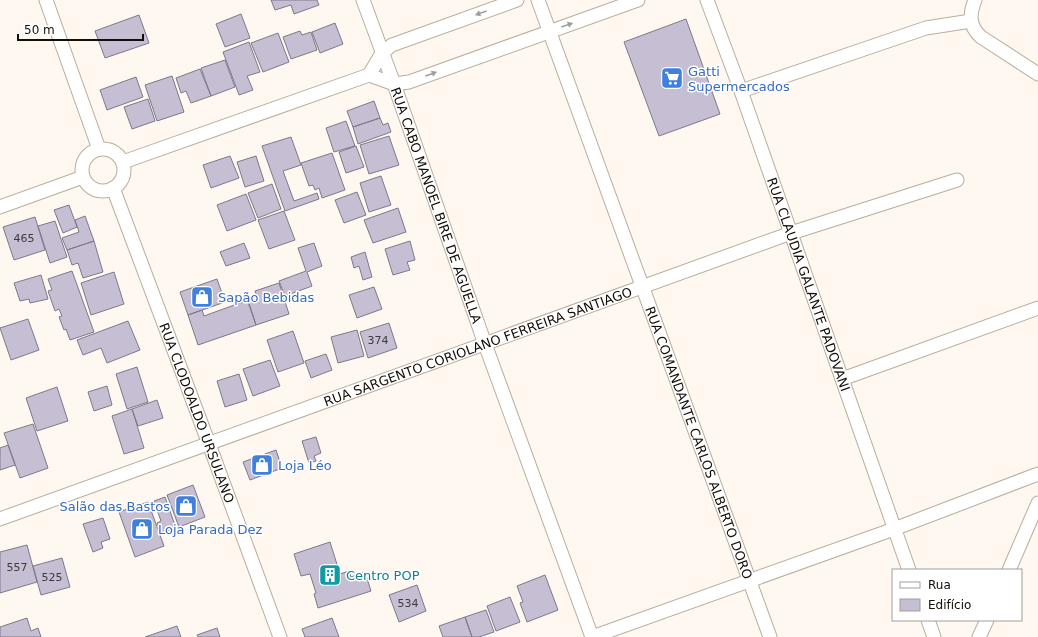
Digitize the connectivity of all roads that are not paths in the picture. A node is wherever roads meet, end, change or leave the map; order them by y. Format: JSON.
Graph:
{"nodes":[{"id":1,"x":46,"y":0,"type":"edge"},
{"id":2,"x":362,"y":0,"type":"edge"},
{"id":3,"x":517,"y":0,"type":"edge"},
{"id":4,"x":538,"y":0,"type":"edge"},
{"id":5,"x":638,"y":0,"type":"edge"},
{"id":6,"x":707,"y":0,"type":"edge"},
{"id":7,"x":975,"y":0,"type":"edge"},
{"id":8,"x":971,"y":21,"type":"junction"},
{"id":9,"x":549,"y":31,"type":"junction"},
{"id":10,"x":382,"y":53,"type":"junction"},
{"id":11,"x":1038,"y":74,"type":"edge"},
{"id":12,"x":369,"y":75,"type":"junction"},
{"id":13,"x":394,"y":84,"type":"junction"},
{"id":14,"x":741,"y":91,"type":"junction"},
{"id":15,"x":99,"y":149,"type":"junction"},
{"id":16,"x":123,"y":162,"type":"junction"},
{"id":17,"x":84,"y":177,"type":"junction"},
{"id":18,"x":957,"y":180,"type":"dead end"},
{"id":19,"x":113,"y":188,"type":"junction"},
{"id":20,"x":0,"y":207,"type":"edge"},
{"id":21,"x":791,"y":233,"type":"junction"},
{"id":22,"x":642,"y":287,"type":"junction"},
{"id":23,"x":1038,"y":308,"type":"edge"},
{"id":24,"x":485,"y":344,"type":"junction"},
{"id":25,"x":842,"y":379,"type":"junction"},
{"id":26,"x":209,"y":444,"type":"junction"},
{"id":27,"x":1038,"y":474,"type":"edge"},
{"id":28,"x":1038,"y":503,"type":"edge"},
{"id":29,"x":0,"y":519,"type":"edge"},
{"id":30,"x":894,"y":529,"type":"junction"},
{"id":31,"x":909,"y":569,"type":"edge"},
{"id":32,"x":1008,"y":569,"type":"edge"},
{"id":33,"x":749,"y":581,"type":"junction"},
{"id":34,"x":928,"y":621,"type":"edge"},
{"id":35,"x":987,"y":621,"type":"edge"},
{"id":36,"x":280,"y":637,"type":"edge"},
{"id":37,"x":592,"y":637,"type":"edge"},
{"id":38,"x":770,"y":637,"type":"edge"},
{"id":39,"x":934,"y":637,"type":"edge"},
{"id":40,"x":979,"y":637,"type":"edge"}],
"edges":[{"from":1,"to":15,"type":"street"},
{"from":2,"to":10,"type":"street","name":"RUA CABO MANOEL BIRE DE AGUELLA"},
{"from":3,"to":10,"type":"street","one_way":true},
{"from":4,"to":9,"type":"street","name":"RUA COMANDANTE CARLOS ALBERTO DORO"},
{"from":9,"to":5,"type":"street","one_way":true},
{"from":6,"to":14,"type":"street","name":"RUA CLAUDIA GALANTE PADOVANI"},
{"from":7,"to":8,"type":"street"},
{"from":8,"to":11,"type":"street"},
{"from":8,"to":14,"type":"street"},
{"from":13,"to":9,"type":"street","one_way":true},
{"from":9,"to":22,"type":"street","name":"RUA COMANDANTE CARLOS ALBERTO DORO"},
{"from":10,"to":12,"type":"street"},
{"from":10,"to":13,"type":"street","name":"RUA CABO MANOEL BIRE DE AGUELLA"},
{"from":12,"to":13,"type":"street"},
{"from":12,"to":16,"type":"street"},
{"from":13,"to":24,"type":"street","name":"RUA CABO MANOEL BIRE DE AGUELLA"},
{"from":14,"to":21,"type":"street","name":"RUA CLAUDIA GALANTE PADOVANI"},
{"from":15,"to":16,"type":"street"},
{"from":15,"to":17,"type":"street"},
{"from":16,"to":19,"type":"street"},
{"from":17,"to":19,"type":"street"},
{"from":17,"to":20,"type":"street"},
{"from":18,"to":21,"type":"street","name":"RUA SARGENTO CORIOLANO FERREIRA SANTIAGO"},
{"from":19,"to":26,"type":"street","name":"RUA CLODOALDO URSULANO"},
{"from":21,"to":22,"type":"street","name":"RUA SARGENTO CORIOLANO FERREIRA SANTIAGO"},
{"from":21,"to":25,"type":"street","name":"RUA CLAUDIA GALANTE PADOVANI"},
{"from":22,"to":24,"type":"street","name":"RUA SARGENTO CORIOLANO FERREIRA SANTIAGO"},
{"from":22,"to":33,"type":"street","name":"RUA COMANDANTE CARLOS ALBERTO DORO"},
{"from":23,"to":25,"type":"street"},
{"from":24,"to":26,"type":"street","name":"RUA SARGENTO CORIOLANO FERREIRA SANTIAGO"},
{"from":24,"to":37,"type":"street","name":"RUA CABO MANOEL BIRE DE AGUELLA"},
{"from":25,"to":30,"type":"street","name":"RUA CLAUDIA GALANTE PADOVANI"},
{"from":26,"to":29,"type":"street","name":"RUA SARGENTO CORIOLANO FERREIRA SANTIAGO"},
{"from":26,"to":36,"type":"street","name":"RUA CLODOALDO URSULANO"},
{"from":27,"to":30,"type":"street"},
{"from":28,"to":32,"type":"street"},
{"from":30,"to":31,"type":"street","name":"RUA CLAUDIA GALANTE PADOVANI"},
{"from":30,"to":33,"type":"street"},
{"from":33,"to":37,"type":"street"},
{"from":33,"to":38,"type":"street","name":"RUA COMANDANTE CARLOS ALBERTO DORO"},
{"from":34,"to":39,"type":"street"},
{"from":35,"to":40,"type":"street"}]}
